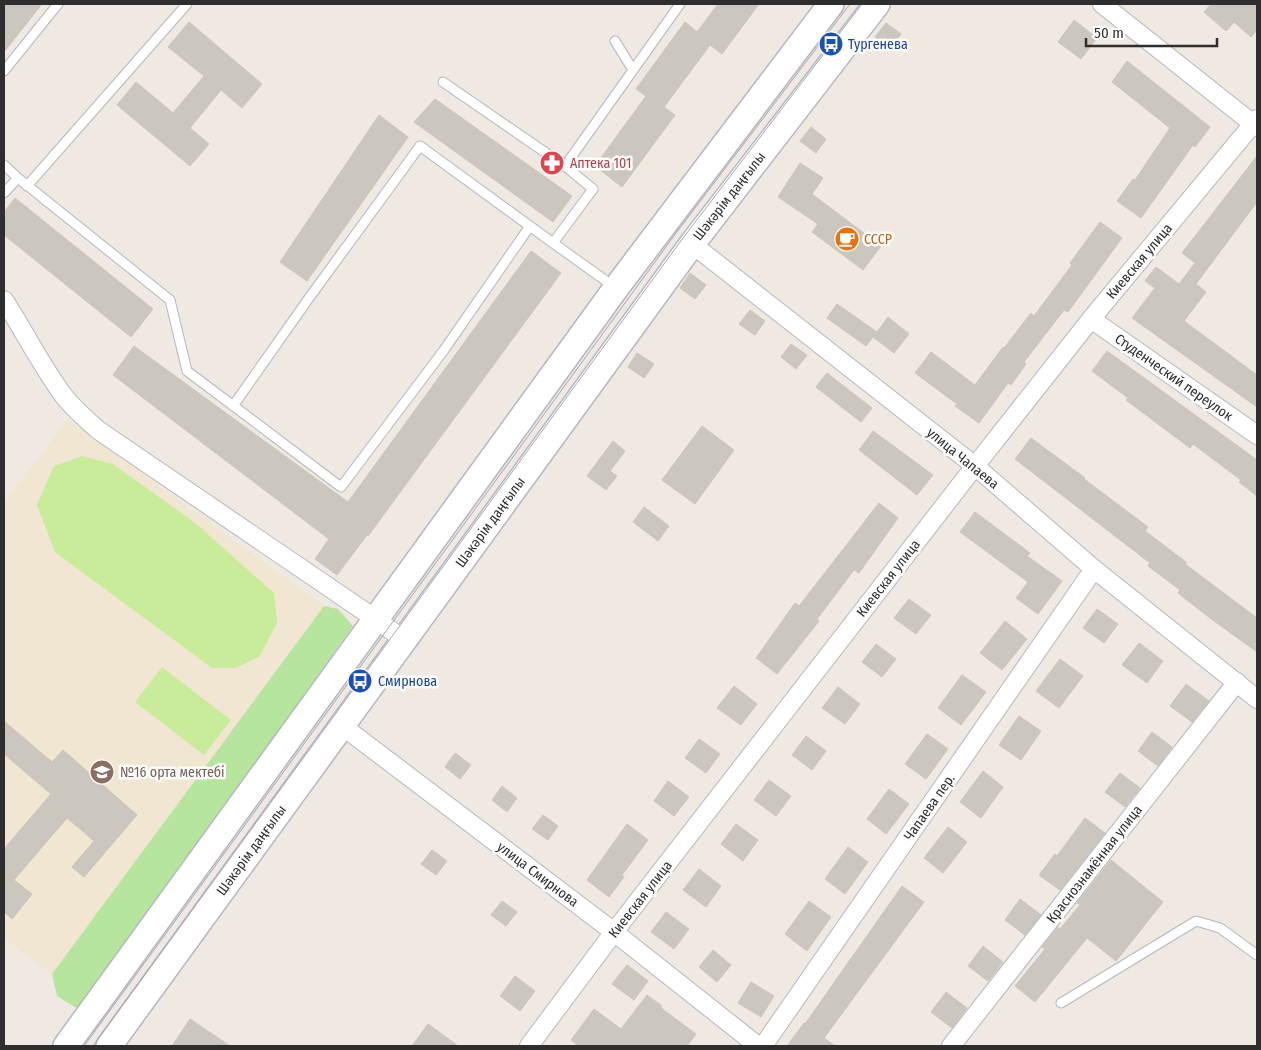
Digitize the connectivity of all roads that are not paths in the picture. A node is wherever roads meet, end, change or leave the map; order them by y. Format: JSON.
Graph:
{"nodes":[{"id":1,"x":58,"y":4,"type":"edge"},
{"id":2,"x":187,"y":4,"type":"edge"},
{"id":3,"x":680,"y":4,"type":"edge"},
{"id":4,"x":831,"y":4,"type":"edge"},
{"id":5,"x":877,"y":4,"type":"edge"},
{"id":6,"x":1102,"y":4,"type":"edge"},
{"id":7,"x":615,"y":41,"type":"dead end"},
{"id":8,"x":633,"y":70,"type":"junction"},
{"id":9,"x":4,"y":72,"type":"edge"},
{"id":10,"x":443,"y":82,"type":"dead end"},
{"id":11,"x":1256,"y":123,"type":"edge"},
{"id":12,"x":4,"y":164,"type":"edge"},
{"id":13,"x":565,"y":166,"type":"junction"},
{"id":14,"x":18,"y":178,"type":"junction"},
{"id":15,"x":27,"y":186,"type":"junction"},
{"id":16,"x":4,"y":193,"type":"edge"},
{"id":17,"x":663,"y":225,"type":"junction"},
{"id":18,"x":530,"y":226,"type":"junction"},
{"id":19,"x":553,"y":243,"type":"junction"},
{"id":20,"x":692,"y":244,"type":"junction"},
{"id":21,"x":616,"y":288,"type":"junction"},
{"id":22,"x":4,"y":300,"type":"edge"},
{"id":23,"x":1091,"y":319,"type":"junction"},
{"id":24,"x":233,"y":406,"type":"junction"},
{"id":25,"x":1257,"y":435,"type":"edge"},
{"id":26,"x":975,"y":466,"type":"junction"},
{"id":27,"x":1094,"y":569,"type":"junction"},
{"id":28,"x":377,"y":620,"type":"junction"},
{"id":29,"x":404,"y":640,"type":"junction"},
{"id":30,"x":1237,"y":682,"type":"junction"},
{"id":31,"x":1257,"y":699,"type":"edge"},
{"id":32,"x":315,"y":704,"type":"junction"},
{"id":33,"x":342,"y":725,"type":"junction"},
{"id":34,"x":614,"y":932,"type":"junction"},
{"id":35,"x":1257,"y":954,"type":"edge"},
{"id":36,"x":1061,"y":1003,"type":"dead end"},
{"id":37,"x":66,"y":1046,"type":"edge"},
{"id":38,"x":109,"y":1046,"type":"edge"},
{"id":39,"x":529,"y":1046,"type":"edge"},
{"id":40,"x":758,"y":1046,"type":"edge"},
{"id":41,"x":763,"y":1046,"type":"edge"},
{"id":42,"x":952,"y":1046,"type":"edge"}],
"edges":[{"from":1,"to":9,"type":"lane"},
{"from":2,"to":15,"type":"lane"},
{"from":3,"to":8,"type":"lane"},
{"from":4,"to":17,"type":"main road"},
{"from":5,"to":20,"type":"main road","name":"Шәкәрім даңғылы"},
{"from":6,"to":11,"type":"street"},
{"from":7,"to":8,"type":"lane"},
{"from":8,"to":13,"type":"lane"},
{"from":10,"to":13,"type":"lane"},
{"from":11,"to":23,"type":"street","name":"Киевская улица"},
{"from":12,"to":14,"type":"lane"},
{"from":13,"to":19,"type":"lane"},
{"from":14,"to":15,"type":"lane"},
{"from":14,"to":16,"type":"lane"},
{"from":15,"to":24,"type":"lane"},
{"from":17,"to":20,"type":"main road","name":"улица Чапаева"},
{"from":17,"to":21,"type":"main road"},
{"from":18,"to":19,"type":"lane"},
{"from":18,"to":24,"type":"lane"},
{"from":18,"to":24,"type":"lane"},
{"from":19,"to":21,"type":"lane"},
{"from":20,"to":26,"type":"street","name":"улица Чапаева"},
{"from":20,"to":29,"type":"main road","name":"Шәкәрім даңғылы"},
{"from":21,"to":28,"type":"main road"},
{"from":22,"to":28,"type":"street"},
{"from":23,"to":25,"type":"street","name":"Студенческий переулок"},
{"from":23,"to":26,"type":"street","name":"Киевская улица"},
{"from":26,"to":27,"type":"street","name":"улица Чапаева"},
{"from":26,"to":34,"type":"street","name":"Киевская улица"},
{"from":27,"to":30,"type":"street","name":"улица Чапаева"},
{"from":27,"to":41,"type":"street","name":"Чапаева пер."},
{"from":28,"to":29,"type":"street"},
{"from":28,"to":32,"type":"main road"},
{"from":29,"to":33,"type":"main road","name":"Шәкәрім даңғылы"},
{"from":30,"to":31,"type":"street","name":"улица Чапаева"},
{"from":30,"to":42,"type":"street","name":"Краснознамённая улица"},
{"from":32,"to":33,"type":"main road","name":"улица Смирнова"},
{"from":32,"to":37,"type":"main road"},
{"from":33,"to":34,"type":"street","name":"улица Смирнова"},
{"from":33,"to":38,"type":"main road","name":"Шәкәрім даңғылы"},
{"from":34,"to":39,"type":"street","name":"Киевская улица"},
{"from":34,"to":40,"type":"street","name":"улица Смирнова"},
{"from":35,"to":36,"type":"lane"}]}
